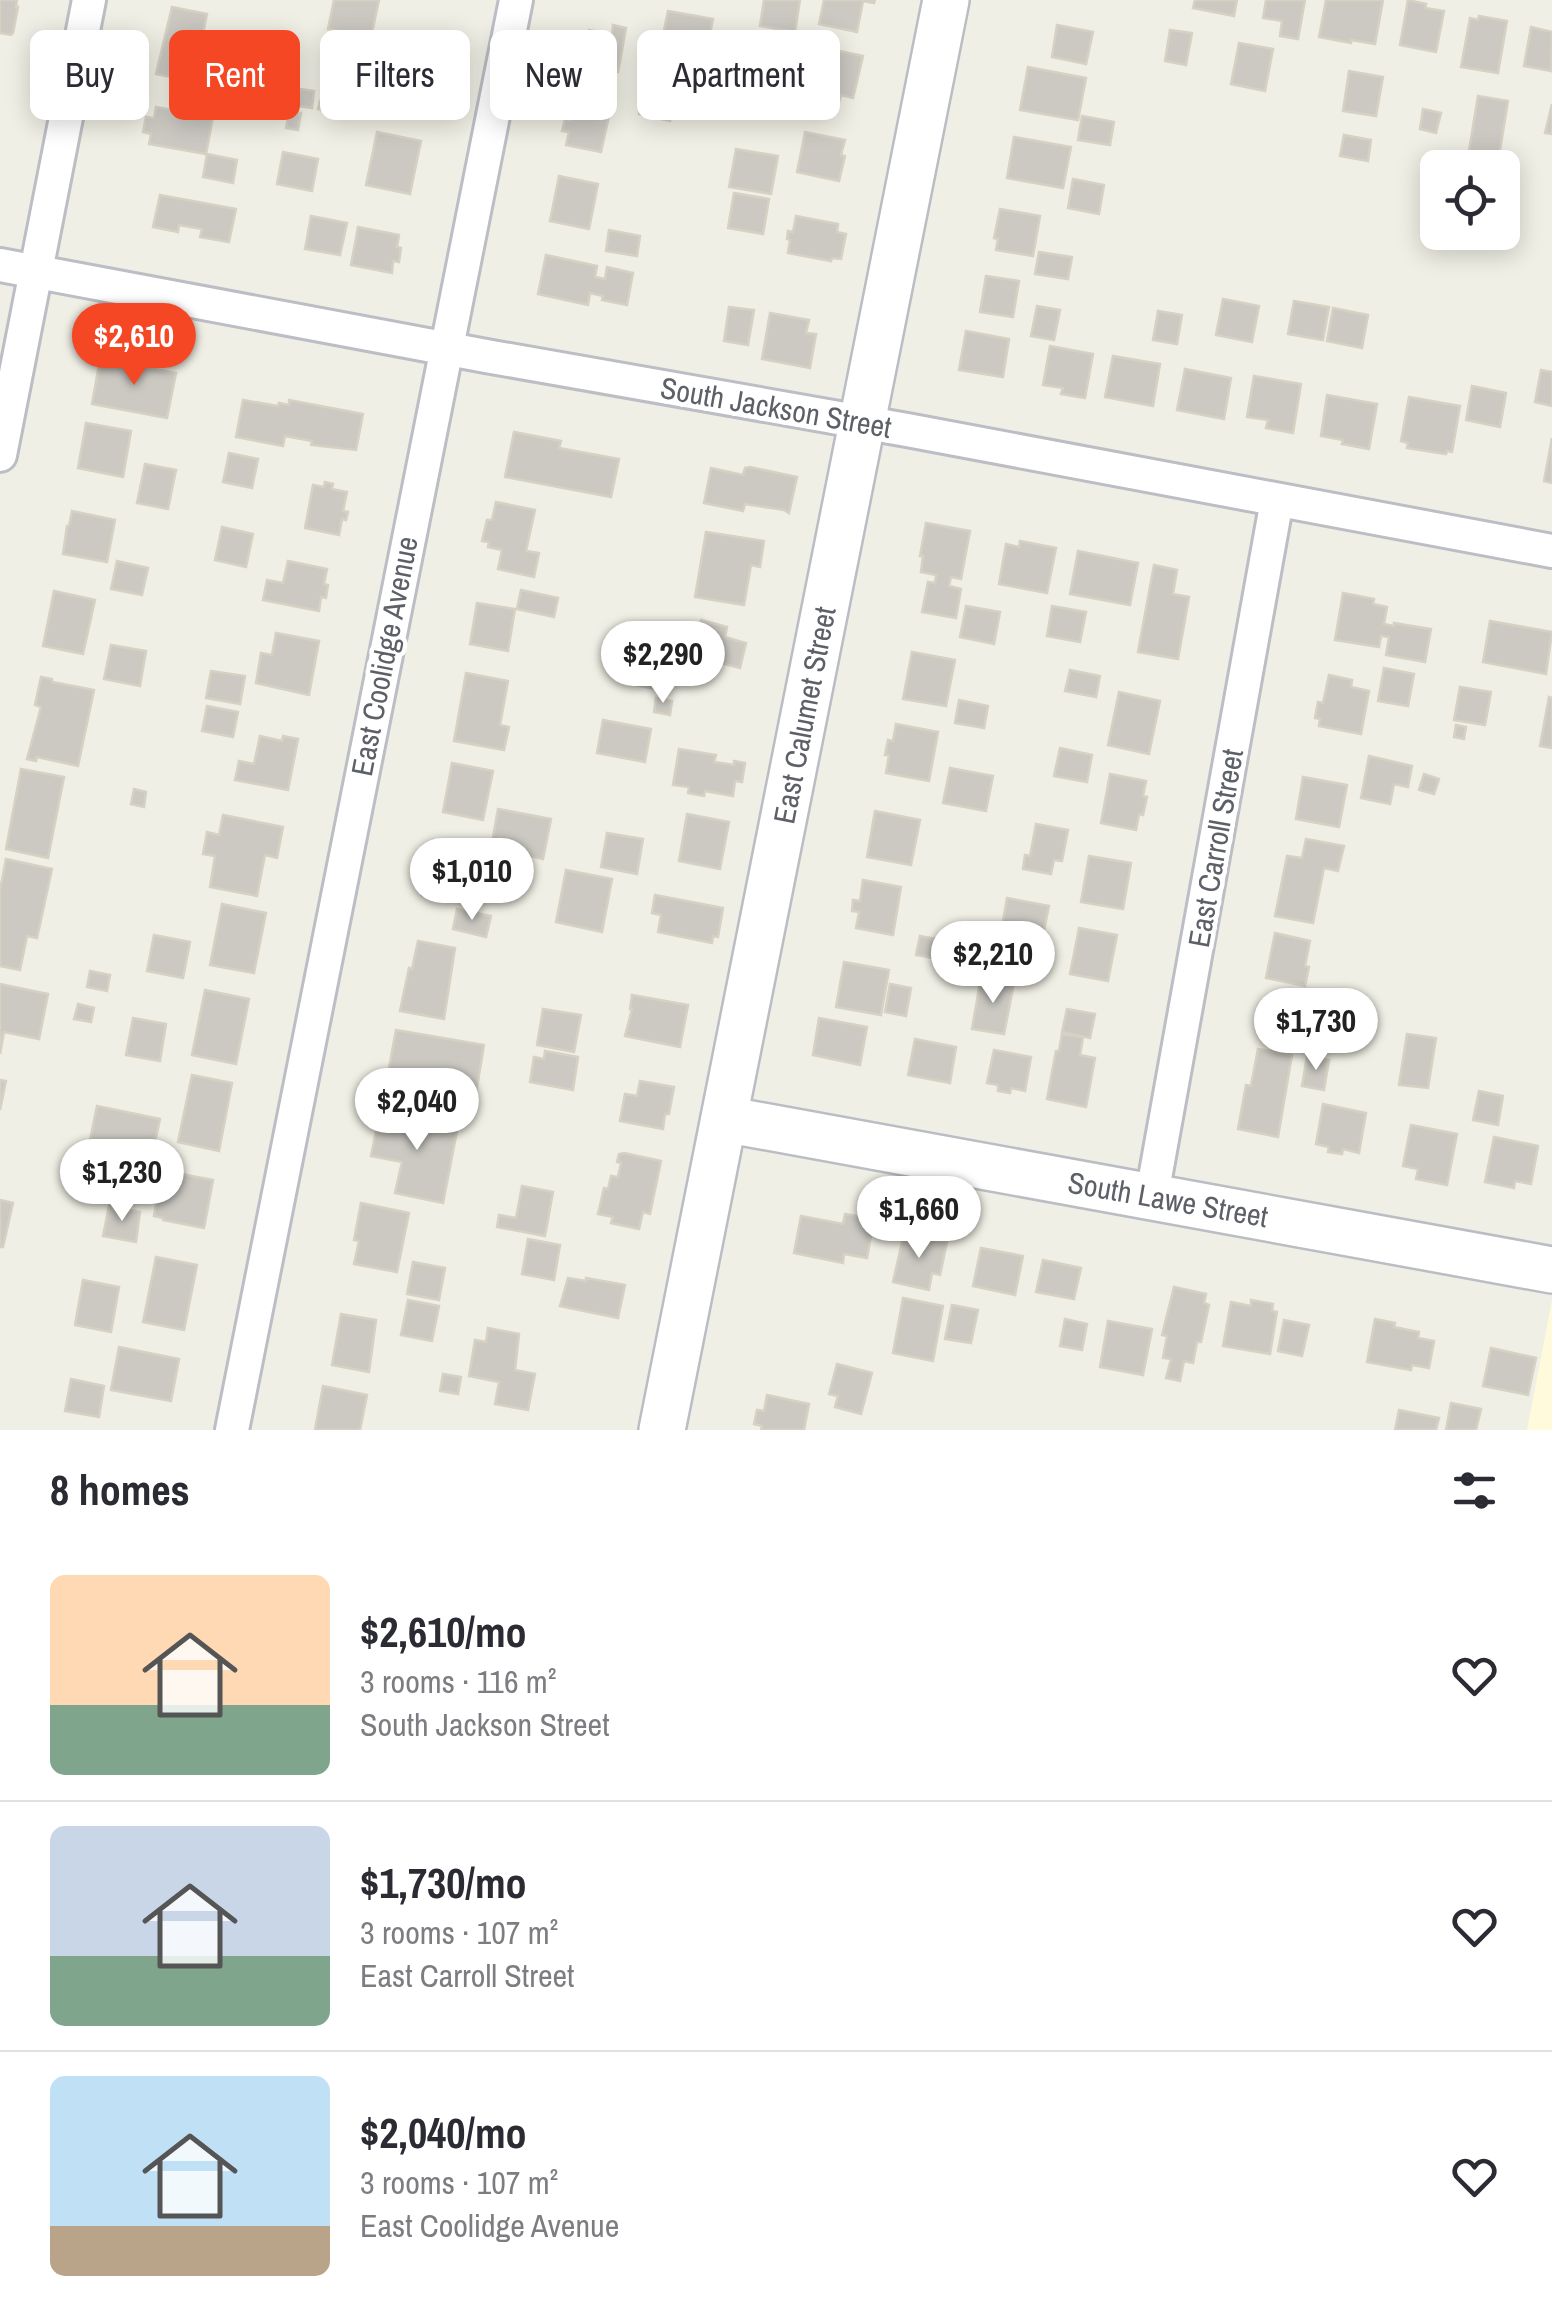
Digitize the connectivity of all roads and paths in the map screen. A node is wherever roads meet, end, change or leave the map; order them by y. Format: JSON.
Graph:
{"nodes":[{"id":1,"x":90,"y":0,"type":"edge"},
{"id":2,"x":516,"y":0,"type":"edge"},
{"id":3,"x":946,"y":0,"type":"edge"},
{"id":4,"x":0,"y":264,"type":"edge"},
{"id":5,"x":36,"y":272,"type":"junction"},
{"id":6,"x":446,"y":348,"type":"junction"},
{"id":7,"x":862,"y":422,"type":"junction"},
{"id":8,"x":0,"y":455,"type":"edge"},
{"id":9,"x":1278,"y":500,"type":"junction"},
{"id":10,"x":1552,"y":551,"type":"edge"},
{"id":11,"x":724,"y":1119,"type":"junction"},
{"id":12,"x":1152,"y":1196,"type":"junction"},
{"id":13,"x":1552,"y":1270,"type":"edge"},
{"id":14,"x":232,"y":1430,"type":"edge"},
{"id":15,"x":662,"y":1430,"type":"edge"}],
"edges":[{"from":1,"to":5,"type":"street"},
{"from":2,"to":6,"type":"street","name":"East Coolidge Avenue"},
{"from":3,"to":7,"type":"main road","name":"East Calumet Street"},
{"from":4,"to":5,"type":"street","name":"South Jackson Street"},
{"from":5,"to":6,"type":"street","name":"South Jackson Street"},
{"from":5,"to":8,"type":"street"},
{"from":6,"to":7,"type":"street","name":"South Jackson Street"},
{"from":6,"to":14,"type":"street","name":"East Coolidge Avenue"},
{"from":7,"to":9,"type":"street","name":"South Jackson Street"},
{"from":7,"to":11,"type":"main road","name":"East Calumet Street"},
{"from":9,"to":10,"type":"street","name":"South Jackson Street"},
{"from":9,"to":12,"type":"street","name":"East Carroll Street"},
{"from":11,"to":12,"type":"main road","name":"South Lawe Street"},
{"from":11,"to":15,"type":"main road","name":"East Calumet Street"},
{"from":12,"to":13,"type":"main road","name":"South Lawe Street"}]}
